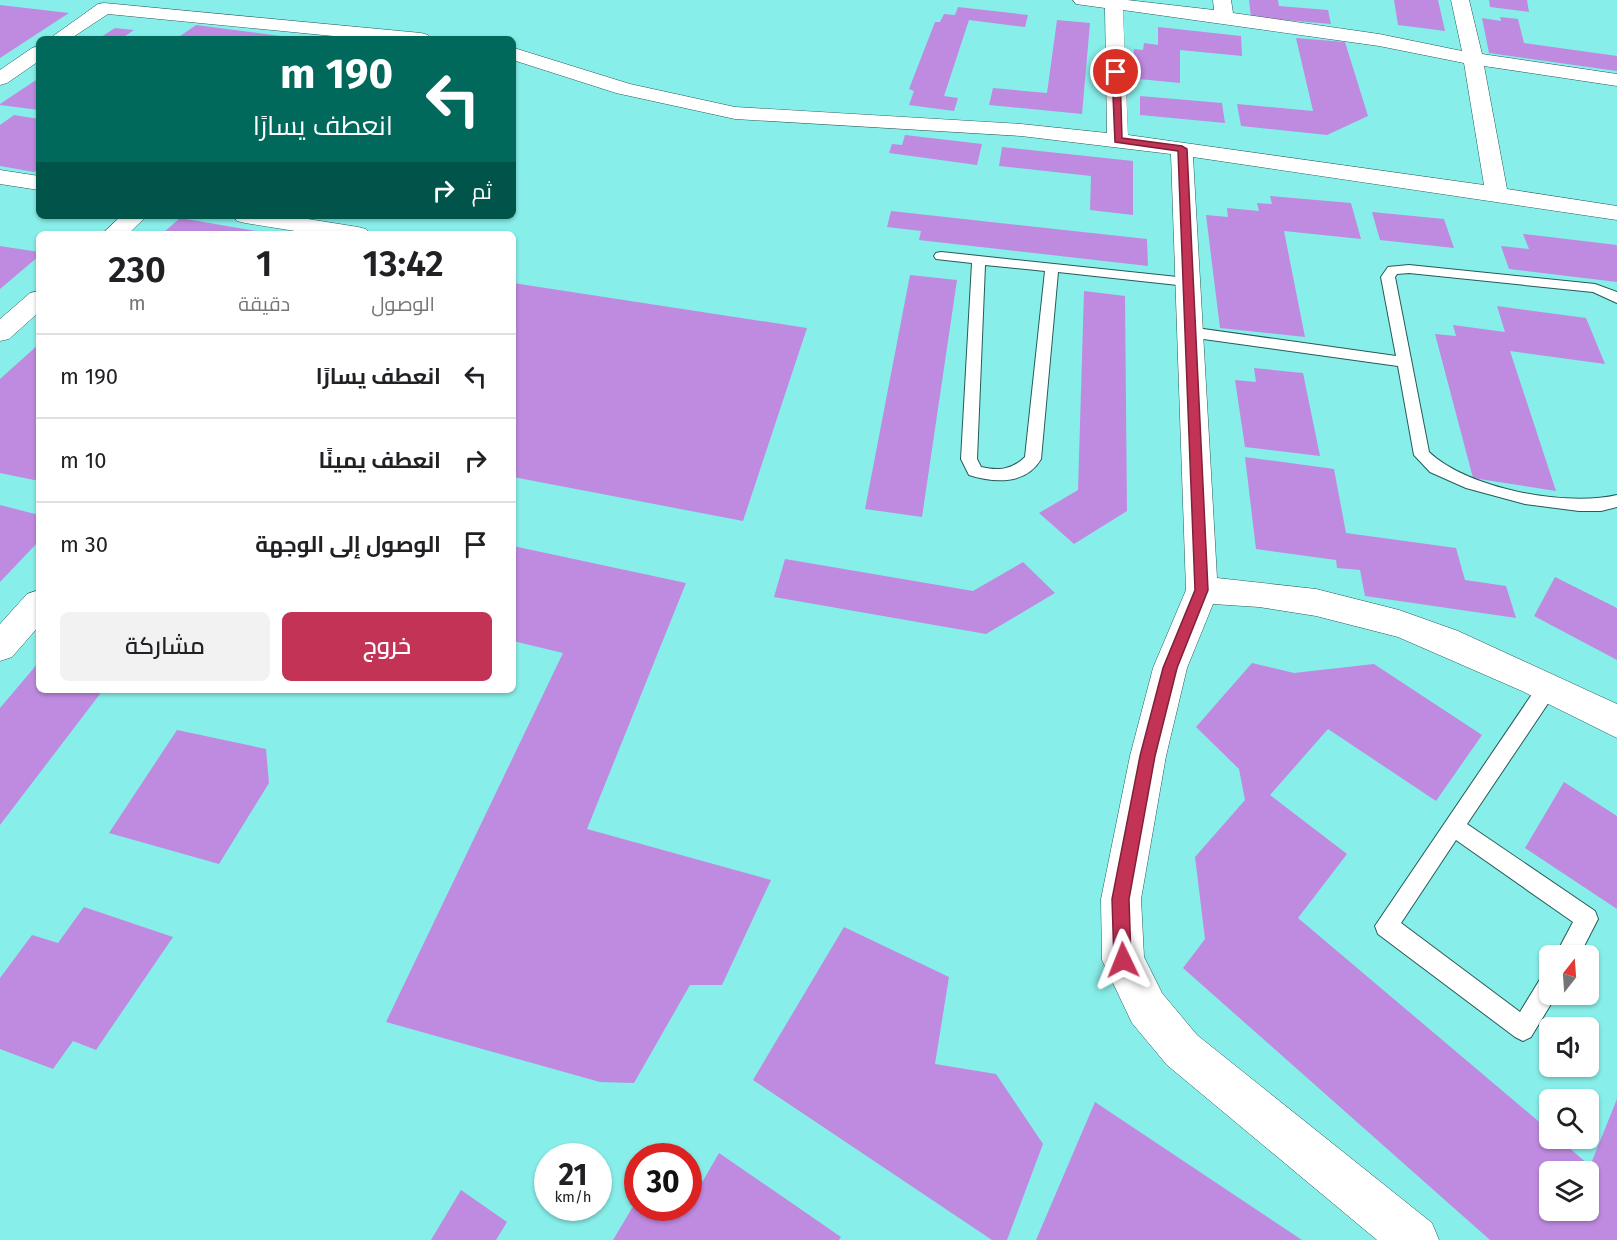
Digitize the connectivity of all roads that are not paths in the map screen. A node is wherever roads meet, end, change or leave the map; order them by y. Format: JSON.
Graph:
{"nodes":[{"id":1,"x":1082,"y":0,"type":"edge"},
{"id":2,"x":1460,"y":0,"type":"edge"},
{"id":3,"x":111,"y":4,"type":"edge"},
{"id":4,"x":1113,"y":4,"type":"junction"},
{"id":5,"x":1223,"y":9,"type":"edge"},
{"id":6,"x":346,"y":35,"type":"edge"},
{"id":7,"x":63,"y":36,"type":"edge"},
{"id":8,"x":365,"y":36,"type":"edge"},
{"id":9,"x":36,"y":54,"type":"edge"},
{"id":10,"x":516,"y":55,"type":"edge"},
{"id":11,"x":1473,"y":59,"type":"junction"},
{"id":12,"x":0,"y":79,"type":"edge"},
{"id":13,"x":1617,"y":80,"type":"edge"},
{"id":14,"x":1118,"y":140,"type":"junction"},
{"id":15,"x":1182,"y":149,"type":"junction"},
{"id":16,"x":0,"y":177,"type":"edge"},
{"id":17,"x":36,"y":183,"type":"edge"},
{"id":18,"x":1497,"y":194,"type":"junction"},
{"id":19,"x":1617,"y":213,"type":"edge"},
{"id":20,"x":132,"y":219,"type":"edge"},
{"id":21,"x":264,"y":219,"type":"edge"},
{"id":22,"x":376,"y":219,"type":"edge"},
{"id":23,"x":118,"y":231,"type":"edge"},
{"id":24,"x":339,"y":231,"type":"edge"},
{"id":25,"x":366,"y":231,"type":"edge"},
{"id":26,"x":941,"y":256,"type":"dead end"},
{"id":27,"x":979,"y":260,"type":"junction"},
{"id":28,"x":1052,"y":267,"type":"junction"},
{"id":29,"x":1187,"y":282,"type":"junction"},
{"id":30,"x":1617,"y":299,"type":"edge"},
{"id":31,"x":36,"y":302,"type":"edge"},
{"id":32,"x":1189,"y":332,"type":"junction"},
{"id":33,"x":0,"y":333,"type":"edge"},
{"id":34,"x":1404,"y":362,"type":"junction"},
{"id":35,"x":1617,"y":501,"type":"edge"},
{"id":36,"x":1202,"y":590,"type":"junction"},
{"id":37,"x":36,"y":606,"type":"edge"},
{"id":38,"x":0,"y":647,"type":"edge"},
{"id":39,"x":1548,"y":687,"type":"junction"},
{"id":40,"x":1617,"y":722,"type":"edge"},
{"id":41,"x":1454,"y":826,"type":"junction"},
{"id":42,"x":1572,"y":945,"type":"edge"},
{"id":43,"x":1539,"y":1002,"type":"edge"},
{"id":44,"x":1414,"y":1240,"type":"edge"}],
"edges":[{"from":1,"to":4,"type":"street"},
{"from":2,"to":11,"type":"street"},
{"from":3,"to":6,"type":"street"},
{"from":3,"to":7,"type":"street"},
{"from":4,"to":5,"type":"street"},
{"from":4,"to":14,"type":"street"},
{"from":5,"to":11,"type":"street"},
{"from":6,"to":8,"type":"street"},
{"from":9,"to":12,"type":"street"},
{"from":10,"to":14,"type":"street"},
{"from":11,"to":13,"type":"street"},
{"from":11,"to":18,"type":"street"},
{"from":14,"to":15,"type":"street"},
{"from":15,"to":18,"type":"street"},
{"from":15,"to":29,"type":"street"},
{"from":16,"to":17,"type":"street"},
{"from":18,"to":19,"type":"street"},
{"from":20,"to":23,"type":"street"},
{"from":21,"to":24,"type":"street"},
{"from":22,"to":25,"type":"street"},
{"from":26,"to":27,"type":"lane"},
{"from":27,"to":28,"type":"lane"},
{"from":27,"to":28,"type":"lane"},
{"from":28,"to":29,"type":"lane"},
{"from":29,"to":32,"type":"street"},
{"from":30,"to":34,"type":"lane"},
{"from":31,"to":33,"type":"street"},
{"from":32,"to":34,"type":"lane"},
{"from":32,"to":36,"type":"street"},
{"from":34,"to":35,"type":"lane"},
{"from":36,"to":39,"type":"street"},
{"from":36,"to":44,"type":"street"},
{"from":37,"to":38,"type":"street"},
{"from":39,"to":40,"type":"street"},
{"from":39,"to":41,"type":"lane"},
{"from":41,"to":42,"type":"lane"},
{"from":41,"to":43,"type":"lane"}]}
